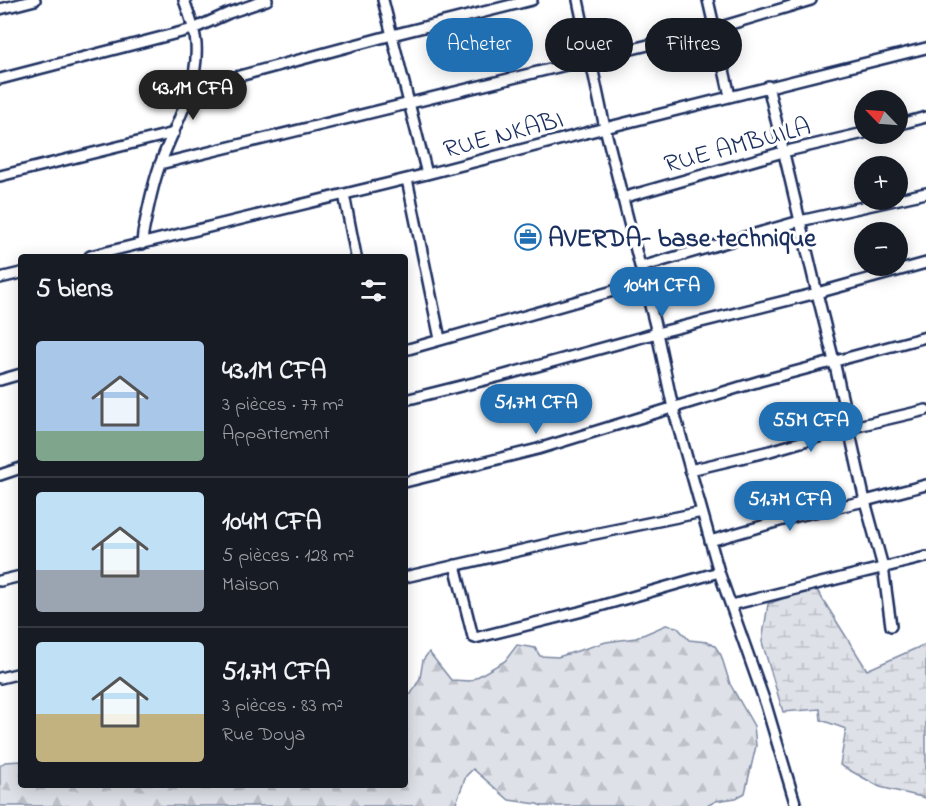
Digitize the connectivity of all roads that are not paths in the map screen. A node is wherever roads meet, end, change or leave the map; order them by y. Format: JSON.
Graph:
{"nodes":[{"id":1,"x":35,"y":0,"type":"edge"},
{"id":2,"x":184,"y":0,"type":"edge"},
{"id":3,"x":267,"y":0,"type":"edge"},
{"id":4,"x":383,"y":0,"type":"edge"},
{"id":5,"x":532,"y":0,"type":"edge"},
{"id":6,"x":578,"y":0,"type":"edge"},
{"id":7,"x":708,"y":0,"type":"edge"},
{"id":8,"x":811,"y":0,"type":"edge"},
{"id":9,"x":0,"y":9,"type":"edge"},
{"id":10,"x":582,"y":18,"type":"edge"},
{"id":11,"x":712,"y":18,"type":"edge"},
{"id":12,"x":742,"y":21,"type":"edge"},
{"id":13,"x":194,"y":29,"type":"junction"},
{"id":14,"x":392,"y":35,"type":"junction"},
{"id":15,"x":926,"y":48,"type":"edge"},
{"id":16,"x":545,"y":70,"type":"edge"},
{"id":17,"x":593,"y":72,"type":"edge"},
{"id":18,"x":724,"y":72,"type":"edge"},
{"id":19,"x":0,"y":79,"type":"edge"},
{"id":20,"x":768,"y":86,"type":"junction"},
{"id":21,"x":191,"y":89,"type":"junction"},
{"id":22,"x":730,"y":96,"type":"junction"},
{"id":23,"x":410,"y":104,"type":"junction"},
{"id":24,"x":926,"y":117,"type":"edge"},
{"id":25,"x":908,"y":122,"type":"edge"},
{"id":26,"x":605,"y":128,"type":"junction"},
{"id":27,"x":174,"y":133,"type":"junction"},
{"id":28,"x":854,"y":135,"type":"edge"},
{"id":29,"x":783,"y":152,"type":"junction"},
{"id":30,"x":160,"y":164,"type":"junction"},
{"id":31,"x":427,"y":174,"type":"junction"},
{"id":32,"x":0,"y":176,"type":"edge"},
{"id":33,"x":407,"y":179,"type":"junction"},
{"id":34,"x":926,"y":193,"type":"edge"},
{"id":35,"x":344,"y":194,"type":"junction"},
{"id":36,"x":622,"y":198,"type":"junction"},
{"id":37,"x":800,"y":221,"type":"junction"},
{"id":38,"x":142,"y":244,"type":"junction"},
{"id":39,"x":106,"y":254,"type":"edge"},
{"id":40,"x":356,"y":254,"type":"edge"},
{"id":41,"x":926,"y":263,"type":"edge"},
{"id":42,"x":641,"y":267,"type":"junction"},
{"id":43,"x":18,"y":274,"type":"edge"},
{"id":44,"x":0,"y":278,"type":"edge"},
{"id":45,"x":645,"y":282,"type":"junction"},
{"id":46,"x":817,"y":293,"type":"junction"},
{"id":47,"x":657,"y":333,"type":"junction"},
{"id":48,"x":926,"y":337,"type":"edge"},
{"id":49,"x":440,"y":339,"type":"junction"},
{"id":50,"x":408,"y":349,"type":"edge"},
{"id":51,"x":834,"y":361,"type":"junction"},
{"id":52,"x":18,"y":375,"type":"edge"},
{"id":53,"x":0,"y":380,"type":"edge"},
{"id":54,"x":408,"y":399,"type":"edge"},
{"id":55,"x":673,"y":408,"type":"junction"},
{"id":56,"x":926,"y":410,"type":"edge"},
{"id":57,"x":849,"y":428,"type":"junction"},
{"id":58,"x":18,"y":469,"type":"edge"},
{"id":59,"x":690,"y":470,"type":"junction"},
{"id":60,"x":0,"y":475,"type":"edge"},
{"id":61,"x":408,"y":481,"type":"edge"},
{"id":62,"x":926,"y":485,"type":"edge"},
{"id":63,"x":865,"y":501,"type":"junction"},
{"id":64,"x":702,"y":512,"type":"junction"},
{"id":65,"x":710,"y":541,"type":"junction"},
{"id":66,"x":926,"y":557,"type":"edge"},
{"id":67,"x":455,"y":565,"type":"junction"},
{"id":68,"x":883,"y":567,"type":"junction"},
{"id":69,"x":719,"y":572,"type":"junction"},
{"id":70,"x":408,"y":576,"type":"edge"},
{"id":71,"x":18,"y":577,"type":"edge"},
{"id":72,"x":0,"y":580,"type":"edge"},
{"id":73,"x":731,"y":604,"type":"junction"},
{"id":74,"x":891,"y":626,"type":"dead end"},
{"id":75,"x":18,"y":674,"type":"edge"},
{"id":76,"x":0,"y":678,"type":"edge"},
{"id":77,"x":796,"y":806,"type":"edge"}],
"edges":[{"from":1,"to":9,"type":"street"},
{"from":2,"to":13,"type":"street"},
{"from":3,"to":13,"type":"street"},
{"from":4,"to":14,"type":"street"},
{"from":5,"to":14,"type":"street"},
{"from":6,"to":10,"type":"street"},
{"from":7,"to":11,"type":"street"},
{"from":8,"to":12,"type":"street"},
{"from":13,"to":19,"type":"street"},
{"from":13,"to":21,"type":"street"},
{"from":14,"to":21,"type":"street"},
{"from":14,"to":23,"type":"street"},
{"from":15,"to":20,"type":"street","name":"RUE NKABI"},
{"from":16,"to":23,"type":"street"},
{"from":17,"to":26,"type":"street"},
{"from":18,"to":22,"type":"street"},
{"from":20,"to":22,"type":"street","name":"RUE NKABI"},
{"from":20,"to":29,"type":"street"},
{"from":21,"to":27,"type":"street"},
{"from":22,"to":26,"type":"street","name":"RUE NKABI"},
{"from":23,"to":30,"type":"street"},
{"from":23,"to":31,"type":"street"},
{"from":24,"to":25,"type":"street"},
{"from":26,"to":31,"type":"street","name":"RUE NKABI"},
{"from":26,"to":36,"type":"street"},
{"from":27,"to":30,"type":"street"},
{"from":27,"to":32,"type":"street"},
{"from":28,"to":29,"type":"street","name":"RUE AMBUILA"},
{"from":29,"to":36,"type":"street","name":"RUE AMBUILA"},
{"from":29,"to":37,"type":"street"},
{"from":30,"to":38,"type":"street"},
{"from":31,"to":33,"type":"street","name":"RUE NKABI"},
{"from":33,"to":35,"type":"street","name":"RUE NKABI"},
{"from":33,"to":49,"type":"street"},
{"from":34,"to":37,"type":"street"},
{"from":35,"to":38,"type":"street","name":"RUE NKABI"},
{"from":35,"to":40,"type":"street"},
{"from":36,"to":42,"type":"street"},
{"from":37,"to":42,"type":"street"},
{"from":37,"to":46,"type":"street"},
{"from":38,"to":39,"type":"street","name":"RUE NKABI"},
{"from":41,"to":46,"type":"street"},
{"from":42,"to":45,"type":"street"},
{"from":43,"to":44,"type":"street"},
{"from":45,"to":47,"type":"street"},
{"from":45,"to":49,"type":"street"},
{"from":46,"to":47,"type":"street"},
{"from":46,"to":51,"type":"street"},
{"from":47,"to":54,"type":"street"},
{"from":47,"to":55,"type":"street"},
{"from":48,"to":51,"type":"street"},
{"from":49,"to":50,"type":"street"},
{"from":51,"to":55,"type":"street"},
{"from":51,"to":57,"type":"street"},
{"from":52,"to":53,"type":"street"},
{"from":55,"to":59,"type":"street"},
{"from":55,"to":61,"type":"street"},
{"from":56,"to":57,"type":"street"},
{"from":57,"to":59,"type":"street"},
{"from":57,"to":63,"type":"street"},
{"from":58,"to":60,"type":"street"},
{"from":59,"to":64,"type":"street"},
{"from":62,"to":63,"type":"street"},
{"from":63,"to":65,"type":"street"},
{"from":63,"to":68,"type":"street"},
{"from":64,"to":65,"type":"street"},
{"from":64,"to":67,"type":"street"},
{"from":65,"to":69,"type":"street"},
{"from":66,"to":68,"type":"street"},
{"from":67,"to":69,"type":"street"},
{"from":67,"to":70,"type":"street"},
{"from":68,"to":73,"type":"street"},
{"from":68,"to":74,"type":"street"},
{"from":69,"to":73,"type":"street"},
{"from":71,"to":72,"type":"street"},
{"from":73,"to":77,"type":"street"},
{"from":75,"to":76,"type":"street"}]}
